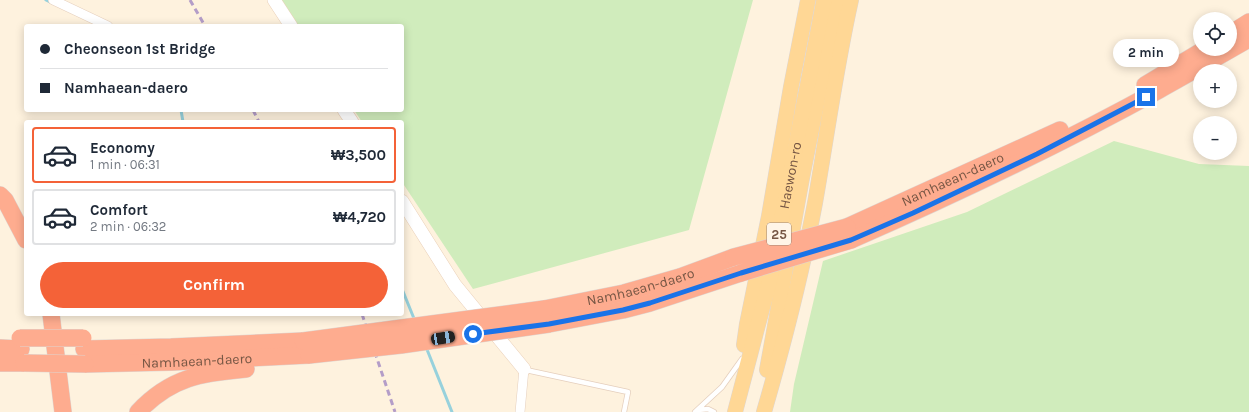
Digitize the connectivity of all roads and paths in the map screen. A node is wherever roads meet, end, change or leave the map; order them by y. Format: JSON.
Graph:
{"nodes":[{"id":1,"x":52,"y":0,"type":"edge"},
{"id":2,"x":274,"y":0,"type":"edge"},
{"id":3,"x":808,"y":0,"type":"edge"},
{"id":4,"x":824,"y":0,"type":"edge"},
{"id":5,"x":837,"y":0,"type":"edge"},
{"id":6,"x":851,"y":0,"type":"edge"},
{"id":7,"x":1249,"y":22,"type":"edge"},
{"id":8,"x":104,"y":24,"type":"edge"},
{"id":9,"x":290,"y":24,"type":"edge"},
{"id":10,"x":1237,"y":30,"type":"edge"},
{"id":11,"x":1249,"y":39,"type":"edge"},
{"id":12,"x":819,"y":55,"type":"junction"},
{"id":13,"x":1193,"y":56,"type":"edge"},
{"id":14,"x":0,"y":183,"type":"edge"},
{"id":15,"x":0,"y":195,"type":"edge"},
{"id":16,"x":404,"y":205,"type":"edge"},
{"id":17,"x":24,"y":218,"type":"edge"},
{"id":18,"x":849,"y":233,"type":"junction"},
{"id":19,"x":24,"y":236,"type":"edge"},
{"id":20,"x":42,"y":316,"type":"edge"},
{"id":21,"x":51,"y":316,"type":"edge"},
{"id":22,"x":547,"y":316,"type":"junction"},
{"id":23,"x":0,"y":337,"type":"edge"},
{"id":24,"x":0,"y":348,"type":"edge"},
{"id":25,"x":306,"y":348,"type":"junction"},
{"id":26,"x":22,"y":350,"type":"junction"},
{"id":27,"x":84,"y":350,"type":"junction"},
{"id":28,"x":742,"y":359,"type":"junction"},
{"id":29,"x":0,"y":363,"type":"edge"},
{"id":30,"x":524,"y":369,"type":"junction"},
{"id":31,"x":736,"y":407,"type":"edge"},
{"id":32,"x":696,"y":411,"type":"edge"},
{"id":33,"x":52,"y":412,"type":"edge"},
{"id":34,"x":63,"y":412,"type":"edge"},
{"id":35,"x":138,"y":412,"type":"edge"},
{"id":36,"x":520,"y":412,"type":"edge"},
{"id":37,"x":624,"y":412,"type":"edge"},
{"id":38,"x":714,"y":412,"type":"edge"},
{"id":39,"x":759,"y":412,"type":"edge"},
{"id":40,"x":764,"y":412,"type":"edge"}],
"edges":[{"from":1,"to":8,"type":"street"},
{"from":2,"to":9,"type":"street"},
{"from":3,"to":28,"type":"main road"},
{"from":4,"to":12,"type":"main road"},
{"from":5,"to":12,"type":"main road","number":"25"},
{"from":6,"to":40,"type":"main road"},
{"from":7,"to":10,"type":"highway"},
{"from":11,"to":18,"type":"highway","name":"Namhaean-daero"},
{"from":12,"to":31,"type":"main road","name":"Haewon-ro","number":"25"},
{"from":12,"to":39,"type":"main road","name":"Haewon-ro","number":"25"},
{"from":13,"to":18,"type":"highway","name":"Namhaean-daero"},
{"from":14,"to":17,"type":"highway"},
{"from":15,"to":19,"type":"highway"},
{"from":16,"to":30,"type":"street"},
{"from":18,"to":22,"type":"highway","name":"Namhaean-daero","bridge":true},
{"from":18,"to":22,"type":"highway","name":"Namhaean-daero","bridge":true},
{"from":20,"to":33,"type":"highway"},
{"from":21,"to":34,"type":"highway"},
{"from":22,"to":25,"type":"highway","bridge":true},
{"from":23,"to":26,"type":"highway"},
{"from":24,"to":26,"type":"highway"},
{"from":25,"to":27,"type":"highway","name":"Namhaean-daero"},
{"from":25,"to":27,"type":"highway","name":"Namhaean-daero"},
{"from":25,"to":35,"type":"highway"},
{"from":26,"to":27,"type":"highway","bridge":true},
{"from":26,"to":27,"type":"highway","bridge":true},
{"from":26,"to":29,"type":"highway"},
{"from":28,"to":31,"type":"main road"},
{"from":28,"to":32,"type":"lane"},
{"from":30,"to":36,"type":"street"},
{"from":30,"to":37,"type":"lane"},
{"from":32,"to":38,"type":"lane"}]}
